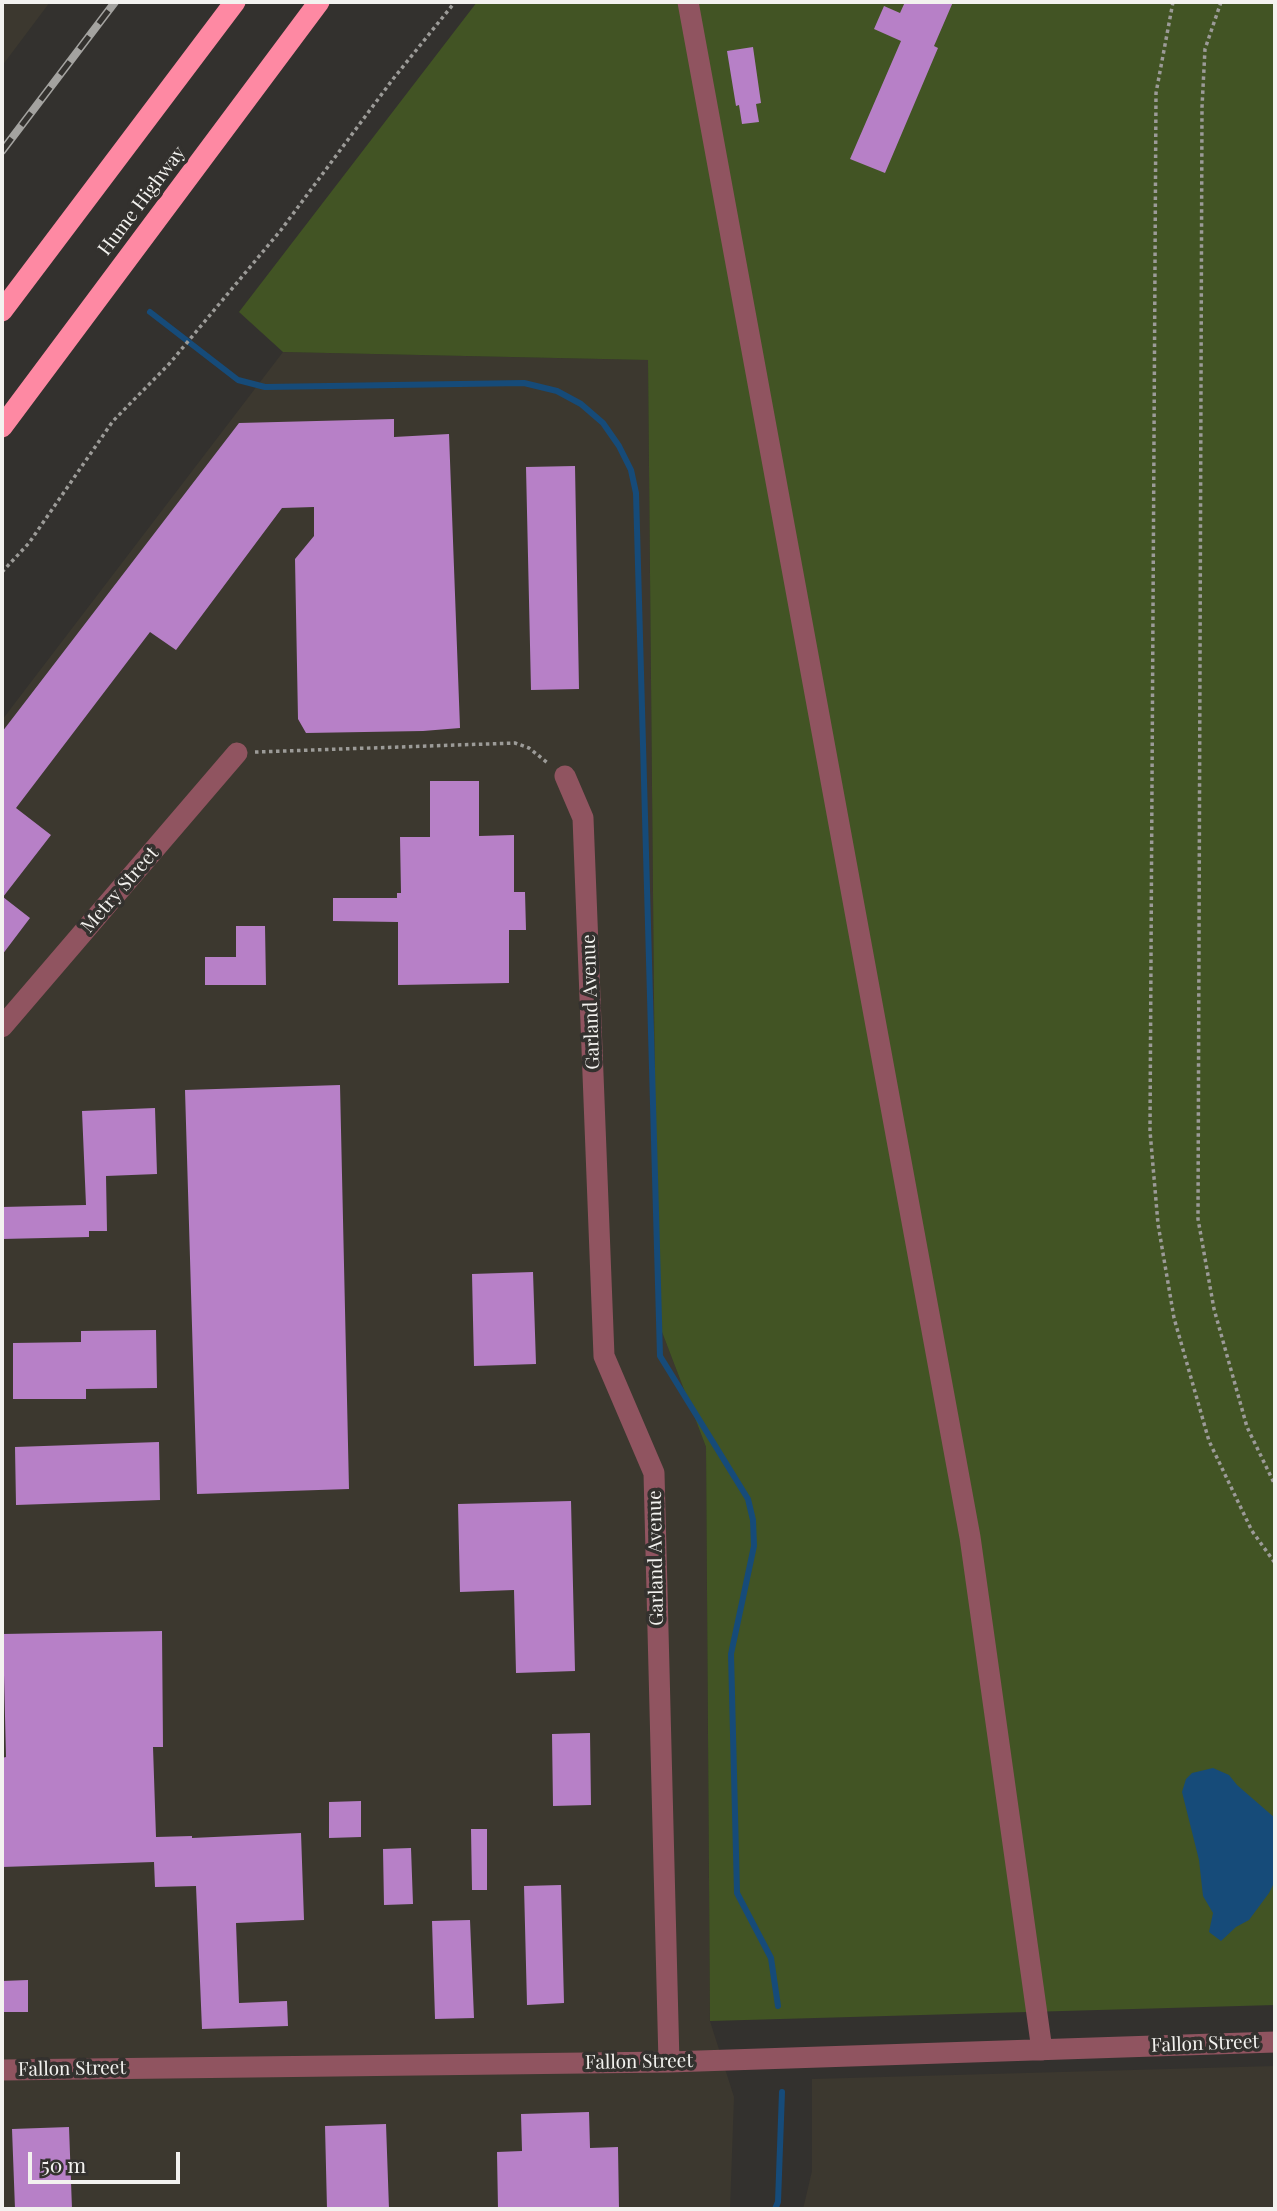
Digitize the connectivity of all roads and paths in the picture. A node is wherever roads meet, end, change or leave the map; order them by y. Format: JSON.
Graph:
{"nodes":[{"id":1,"x":235,"y":2,"type":"edge"},
{"id":2,"x":319,"y":2,"type":"edge"},
{"id":3,"x":455,"y":2,"type":"edge"},
{"id":4,"x":688,"y":2,"type":"edge"},
{"id":5,"x":1173,"y":2,"type":"edge"},
{"id":6,"x":1221,"y":2,"type":"edge"},
{"id":7,"x":2,"y":311,"type":"edge"},
{"id":8,"x":2,"y":428,"type":"edge"},
{"id":9,"x":2,"y":572,"type":"edge"},
{"id":10,"x":237,"y":753,"type":"joint"},
{"id":11,"x":565,"y":776,"type":"joint"},
{"id":12,"x":2,"y":1027,"type":"edge"},
{"id":13,"x":1275,"y":1485,"type":"edge"},
{"id":14,"x":1275,"y":1563,"type":"edge"},
{"id":15,"x":1275,"y":2042,"type":"edge"},
{"id":16,"x":1042,"y":2050,"type":"junction"},
{"id":17,"x":669,"y":2062,"type":"junction"},
{"id":18,"x":2,"y":2070,"type":"edge"}],
"edges":[{"from":1,"to":7,"type":"highway"},
{"from":2,"to":8,"type":"highway","name":"Hume Highway"},
{"from":3,"to":9,"type":"path"},
{"from":4,"to":16,"type":"street"},
{"from":5,"to":14,"type":"path"},
{"from":6,"to":13,"type":"path"},
{"from":10,"to":11,"type":"path"},
{"from":10,"to":12,"type":"street","name":"Metry Street"},
{"from":11,"to":17,"type":"street","name":"Garland Avenue"},
{"from":15,"to":16,"type":"street","name":"Fallon Street"},
{"from":16,"to":17,"type":"street","name":"Fallon Street"},
{"from":17,"to":18,"type":"street","name":"Fallon Street"}]}
